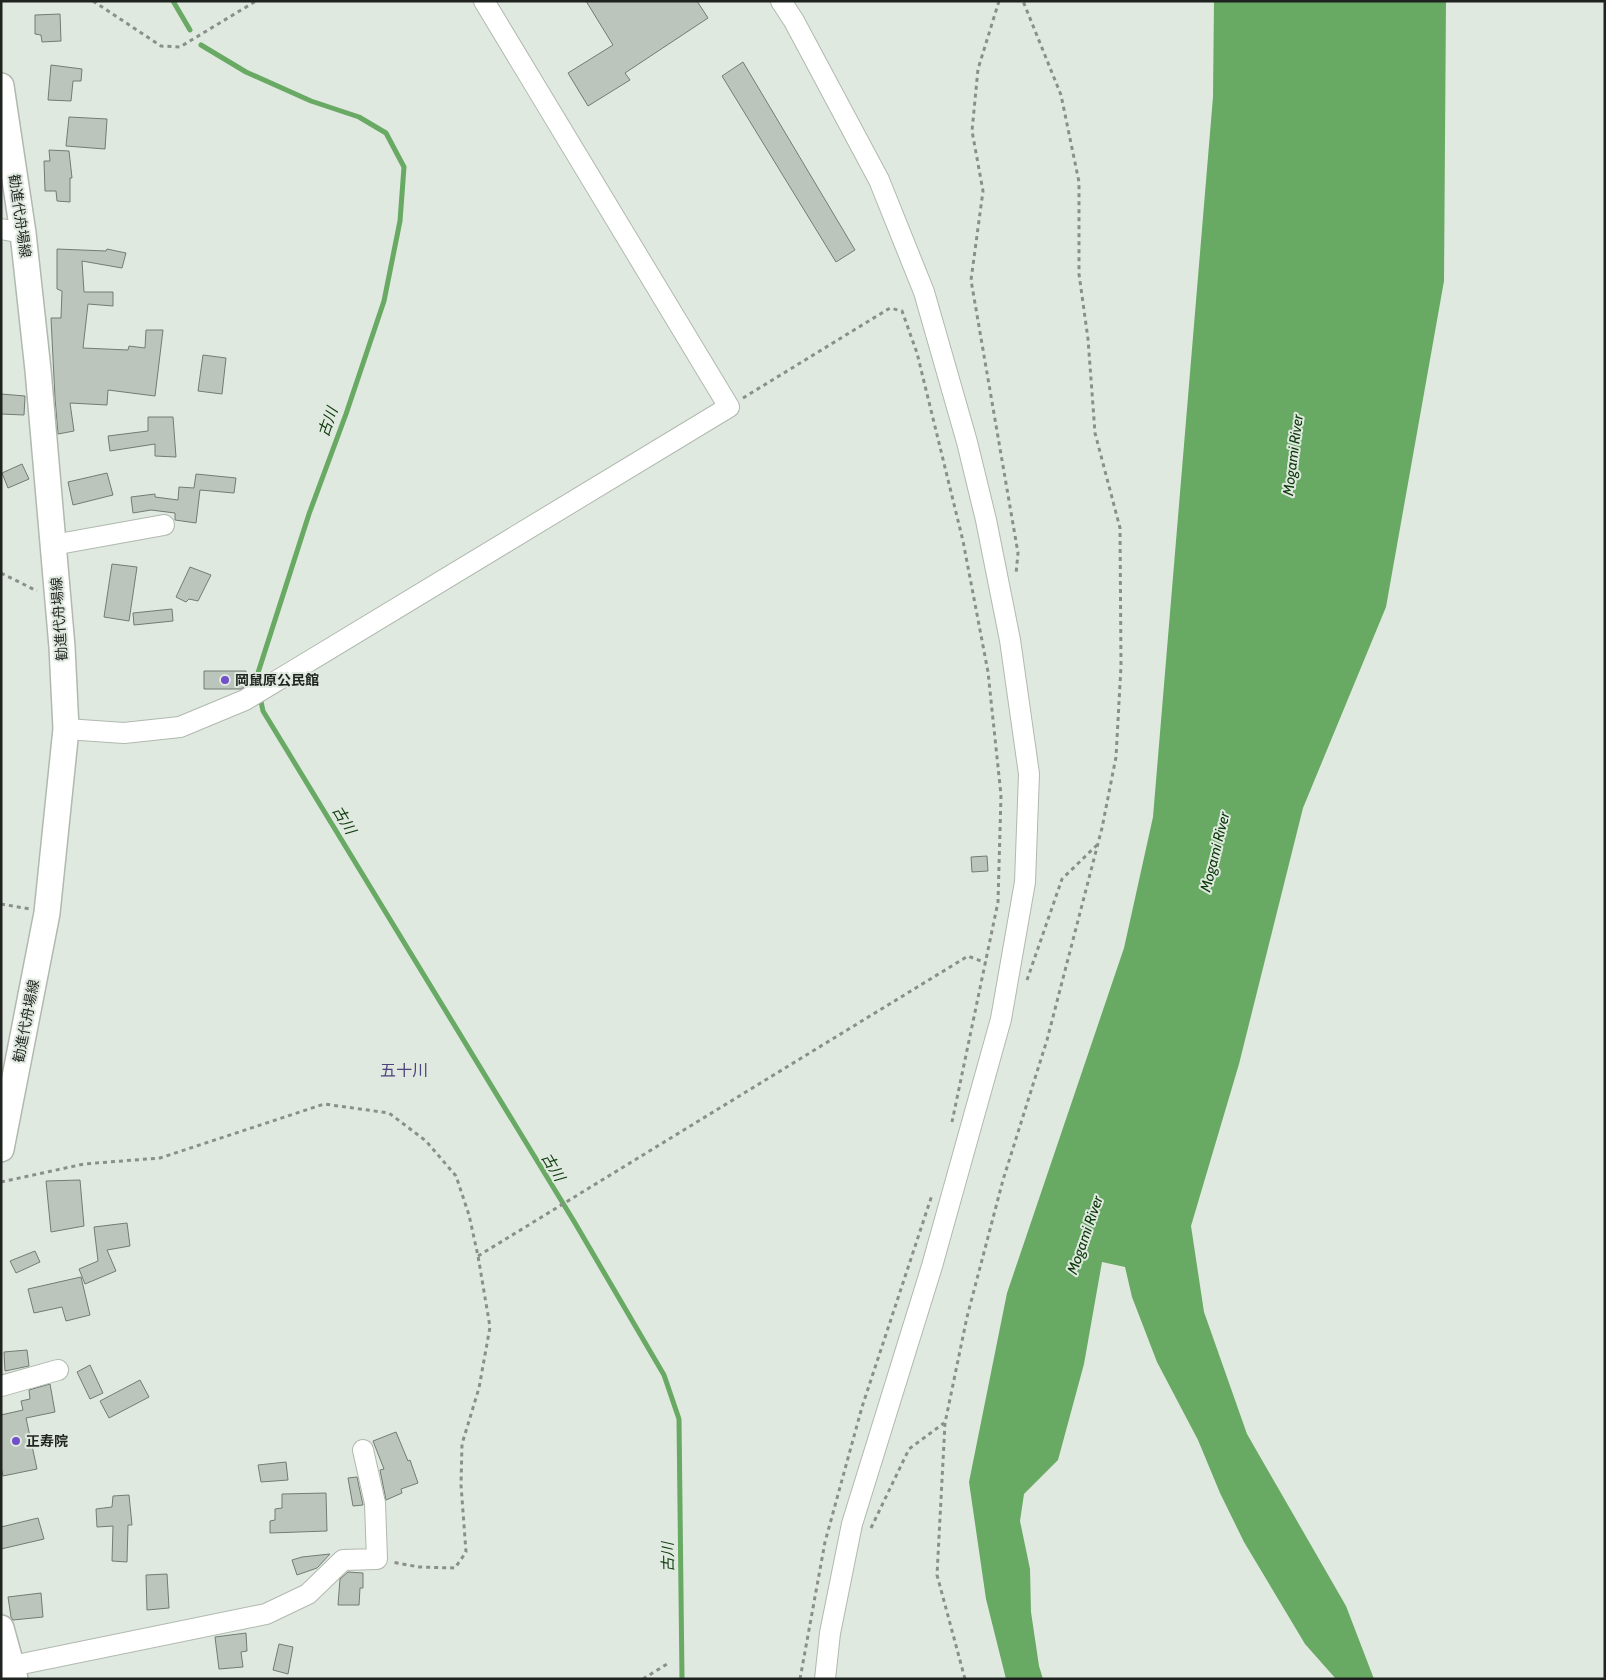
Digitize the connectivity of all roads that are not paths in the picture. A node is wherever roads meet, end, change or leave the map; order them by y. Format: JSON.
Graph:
{"nodes":[{"id":1,"x":484,"y":1,"type":"edge"},
{"id":2,"x":781,"y":1,"type":"edge"},
{"id":3,"x":1,"y":86,"type":"edge"},
{"id":4,"x":12,"y":231,"type":"edge"},
{"id":5,"x":164,"y":525,"type":"dead end"},
{"id":6,"x":53,"y":545,"type":"junction"},
{"id":7,"x":66,"y":729,"type":"junction"},
{"id":8,"x":1,"y":1149,"type":"edge"},
{"id":9,"x":58,"y":1370,"type":"dead end"},
{"id":10,"x":1,"y":1386,"type":"edge"},
{"id":11,"x":363,"y":1450,"type":"dead end"},
{"id":12,"x":1,"y":1628,"type":"edge"},
{"id":13,"x":830,"y":1633,"type":"junction"},
{"id":14,"x":13,"y":1672,"type":"edge"},
{"id":15,"x":811,"y":1679,"type":"edge"},
{"id":16,"x":825,"y":1679,"type":"edge"}],
"edges":[{"from":1,"to":7,"type":"street"},
{"from":2,"to":13,"type":"street"},
{"from":3,"to":4,"type":"main road","name":"勧進代舟場線"},
{"from":4,"to":6,"type":"main road","name":"勧進代舟場線"},
{"from":5,"to":6,"type":"street"},
{"from":6,"to":7,"type":"main road","name":"勧進代舟場線"},
{"from":7,"to":8,"type":"main road","name":"勧進代舟場線"},
{"from":9,"to":10,"type":"street"},
{"from":11,"to":14,"type":"street"},
{"from":12,"to":14,"type":"main road"},
{"from":13,"to":15,"type":"street"},
{"from":13,"to":16,"type":"street"}]}
